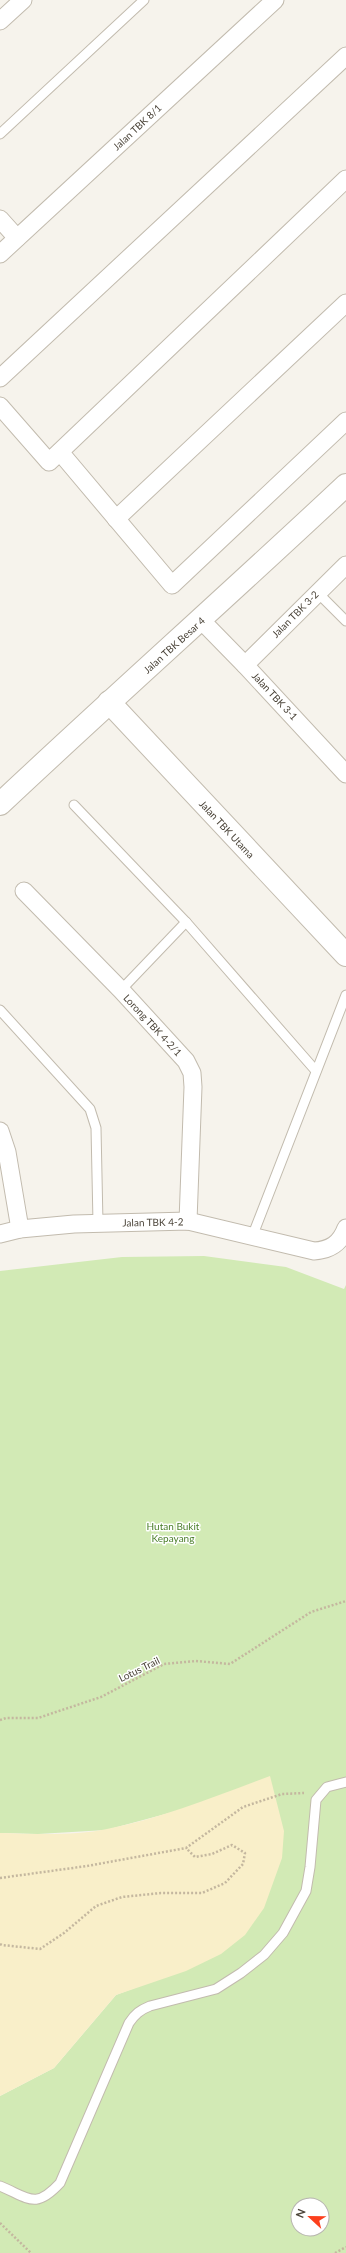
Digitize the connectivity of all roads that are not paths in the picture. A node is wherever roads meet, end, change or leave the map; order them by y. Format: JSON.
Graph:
{"nodes":[{"id":1,"x":23,"y":0,"type":"edge"},
{"id":2,"x":144,"y":0,"type":"edge"},
{"id":3,"x":275,"y":0,"type":"edge"},
{"id":4,"x":0,"y":22,"type":"edge"},
{"id":5,"x":346,"y":56,"type":"edge"},
{"id":6,"x":0,"y":134,"type":"edge"},
{"id":7,"x":346,"y":179,"type":"edge"},
{"id":8,"x":0,"y":219,"type":"edge"},
{"id":9,"x":17,"y":238,"type":"junction"},
{"id":10,"x":0,"y":254,"type":"edge"},
{"id":11,"x":346,"y":303,"type":"edge"},
{"id":12,"x":0,"y":378,"type":"edge"},
{"id":13,"x":0,"y":406,"type":"edge"},
{"id":14,"x":346,"y":421,"type":"edge"},
{"id":15,"x":60,"y":452,"type":"junction"},
{"id":16,"x":346,"y":485,"type":"edge"},
{"id":17,"x":116,"y":519,"type":"junction"},
{"id":18,"x":346,"y":565,"type":"edge"},
{"id":19,"x":317,"y":592,"type":"junction"},
{"id":20,"x":201,"y":620,"type":"junction"},
{"id":21,"x":346,"y":621,"type":"edge"},
{"id":22,"x":246,"y":665,"type":"junction"},
{"id":23,"x":109,"y":702,"type":"junction"},
{"id":24,"x":346,"y":774,"type":"edge"},
{"id":25,"x":0,"y":804,"type":"edge"},
{"id":26,"x":74,"y":805,"type":"dead end"},
{"id":27,"x":24,"y":891,"type":"dead end"},
{"id":28,"x":186,"y":922,"type":"junction"},
{"id":29,"x":346,"y":955,"type":"edge"},
{"id":30,"x":121,"y":990,"type":"junction"},
{"id":31,"x":346,"y":995,"type":"edge"},
{"id":32,"x":0,"y":1010,"type":"edge"},
{"id":33,"x":316,"y":1071,"type":"junction"},
{"id":34,"x":0,"y":1131,"type":"edge"},
{"id":35,"x":188,"y":1221,"type":"junction"},
{"id":36,"x":98,"y":1223,"type":"junction"},
{"id":37,"x":346,"y":1228,"type":"edge"},
{"id":38,"x":20,"y":1229,"type":"junction"},
{"id":39,"x":0,"y":1234,"type":"edge"},
{"id":40,"x":252,"y":1237,"type":"junction"},
{"id":41,"x":346,"y":1782,"type":"edge"},
{"id":42,"x":0,"y":2186,"type":"edge"}],
"edges":[{"from":1,"to":4,"type":"street"},
{"from":2,"to":6,"type":"lane"},
{"from":3,"to":9,"type":"street","name":"Jalan TBK 8/1"},
{"from":5,"to":12,"type":"street"},
{"from":7,"to":15,"type":"street"},
{"from":8,"to":9,"type":"street"},
{"from":9,"to":10,"type":"street","name":"Jalan TBK 8/1"},
{"from":11,"to":17,"type":"street"},
{"from":13,"to":15,"type":"street"},
{"from":14,"to":17,"type":"street"},
{"from":15,"to":17,"type":"street"},
{"from":16,"to":20,"type":"street","name":"Jalan TBK Besar 4"},
{"from":18,"to":19,"type":"street","name":"Jalan TBK 3-2"},
{"from":19,"to":21,"type":"lane"},
{"from":19,"to":22,"type":"street","name":"Jalan TBK 3-2"},
{"from":20,"to":22,"type":"street","name":"Jalan TBK 3-1"},
{"from":20,"to":23,"type":"street","name":"Jalan TBK Besar 4"},
{"from":22,"to":24,"type":"street","name":"Jalan TBK 3-1"},
{"from":23,"to":25,"type":"street","name":"Jalan TBK Besar 4"},
{"from":23,"to":29,"type":"street","name":"Jalan TBK Utama"},
{"from":26,"to":28,"type":"lane"},
{"from":27,"to":30,"type":"street","name":"Lorong TBK 4-2/1"},
{"from":28,"to":30,"type":"lane"},
{"from":28,"to":33,"type":"lane"},
{"from":30,"to":35,"type":"street","name":"Lorong TBK 4-2/1"},
{"from":31,"to":33,"type":"lane"},
{"from":32,"to":36,"type":"lane"},
{"from":33,"to":40,"type":"lane"},
{"from":34,"to":38,"type":"street"},
{"from":35,"to":36,"type":"street","name":"Jalan TBK 4-2"},
{"from":35,"to":40,"type":"street","name":"Jalan TBK 4-2"},
{"from":36,"to":38,"type":"street","name":"Jalan TBK 4-2"},
{"from":37,"to":40,"type":"street","name":"Jalan TBK 4-2"},
{"from":38,"to":39,"type":"street","name":"Jalan TBK 4-2"},
{"from":41,"to":42,"type":"lane"}]}
